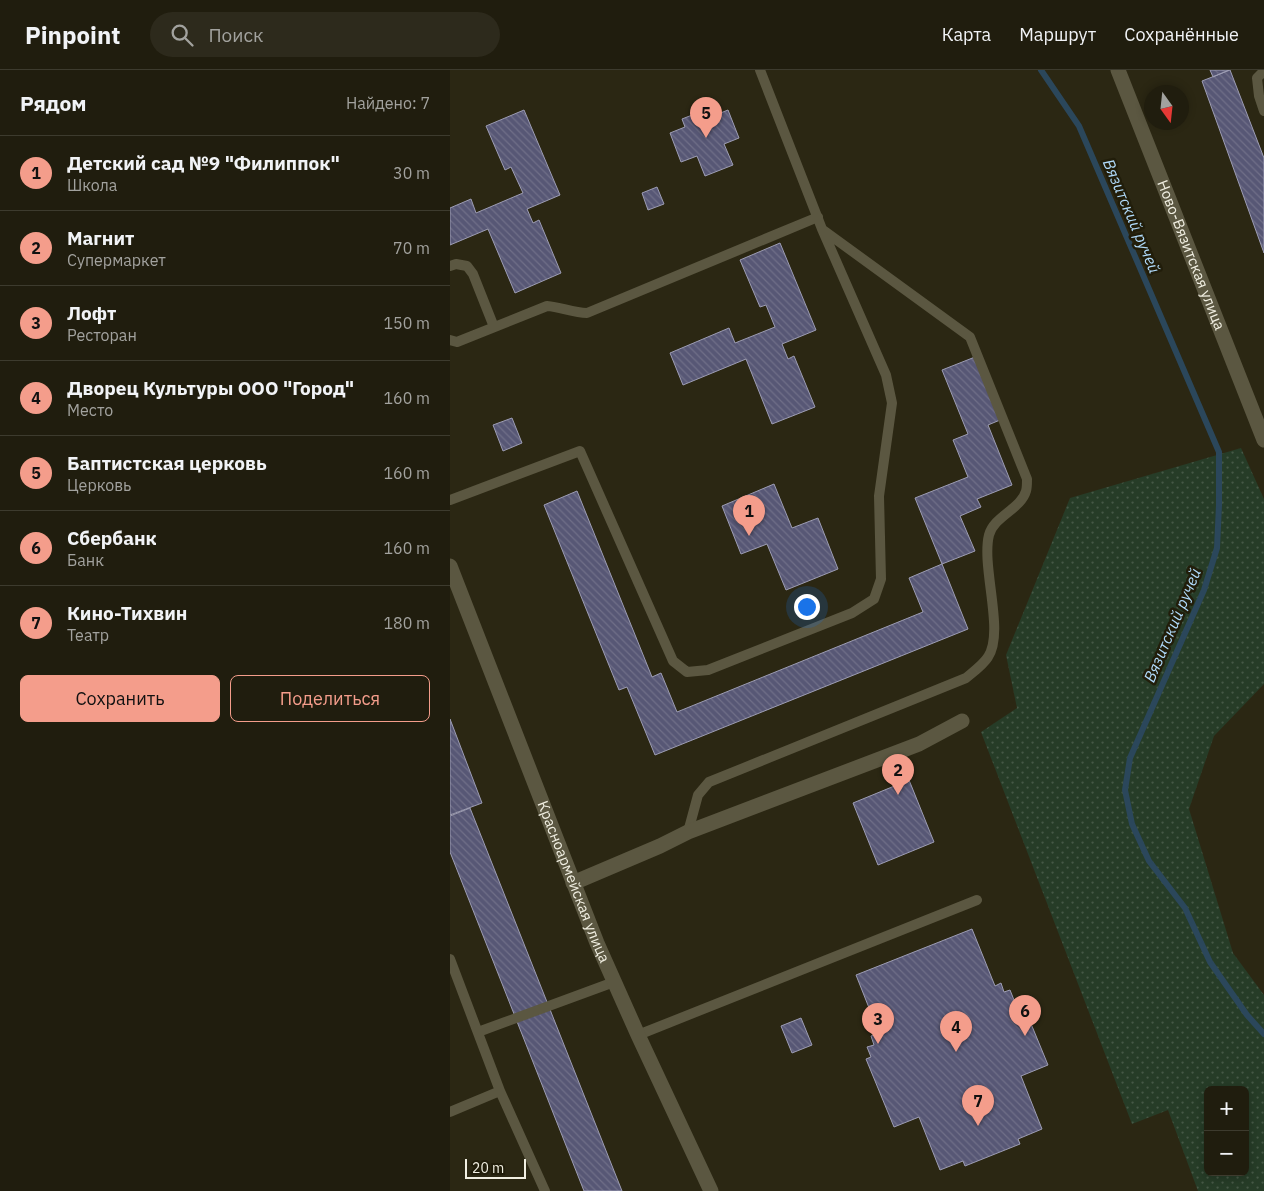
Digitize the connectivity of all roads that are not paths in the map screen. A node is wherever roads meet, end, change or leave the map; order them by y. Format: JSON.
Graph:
{"nodes":[{"id":1,"x":760,"y":70,"type":"edge"},
{"id":2,"x":1118,"y":70,"type":"edge"},
{"id":3,"x":1264,"y":71,"type":"edge"},
{"id":4,"x":1264,"y":111,"type":"edge"},
{"id":5,"x":818,"y":217,"type":"junction"},
{"id":6,"x":822,"y":229,"type":"junction"},
{"id":7,"x":450,"y":266,"type":"edge"},
{"id":8,"x":494,"y":328,"type":"junction"},
{"id":9,"x":450,"y":340,"type":"edge"},
{"id":10,"x":1264,"y":440,"type":"edge"},
{"id":11,"x":450,"y":500,"type":"edge"},
{"id":12,"x":450,"y":566,"type":"edge"},
{"id":13,"x":962,"y":721,"type":"dead end"},
{"id":14,"x":688,"y":832,"type":"junction"},
{"id":15,"x":573,"y":883,"type":"junction"},
{"id":16,"x":977,"y":900,"type":"dead end"},
{"id":17,"x":450,"y":959,"type":"edge"},
{"id":18,"x":614,"y":982,"type":"junction"},
{"id":19,"x":478,"y":1032,"type":"junction"},
{"id":20,"x":638,"y":1035,"type":"junction"},
{"id":21,"x":500,"y":1091,"type":"junction"},
{"id":22,"x":450,"y":1112,"type":"edge"},
{"id":23,"x":545,"y":1191,"type":"edge"},
{"id":24,"x":711,"y":1191,"type":"edge"}],
"edges":[{"from":1,"to":5,"type":"lane"},
{"from":2,"to":10,"type":"street","name":"Ново-Вязитская улица"},
{"from":3,"to":4,"type":"lane"},
{"from":5,"to":6,"type":"lane"},
{"from":5,"to":8,"type":"lane"},
{"from":6,"to":11,"type":"lane"},
{"from":6,"to":14,"type":"lane"},
{"from":7,"to":8,"type":"lane"},
{"from":8,"to":9,"type":"lane"},
{"from":12,"to":15,"type":"street","name":"Красноармейская улица"},
{"from":13,"to":14,"type":"street"},
{"from":14,"to":15,"type":"street"},
{"from":15,"to":18,"type":"street","name":"Красноармейская улица"},
{"from":16,"to":20,"type":"lane"},
{"from":17,"to":19,"type":"lane"},
{"from":18,"to":19,"type":"lane"},
{"from":18,"to":20,"type":"street","name":"Красноармейская улица"},
{"from":19,"to":21,"type":"lane"},
{"from":20,"to":24,"type":"street","name":"Красноармейская улица"},
{"from":21,"to":22,"type":"lane"},
{"from":21,"to":23,"type":"lane"}]}
